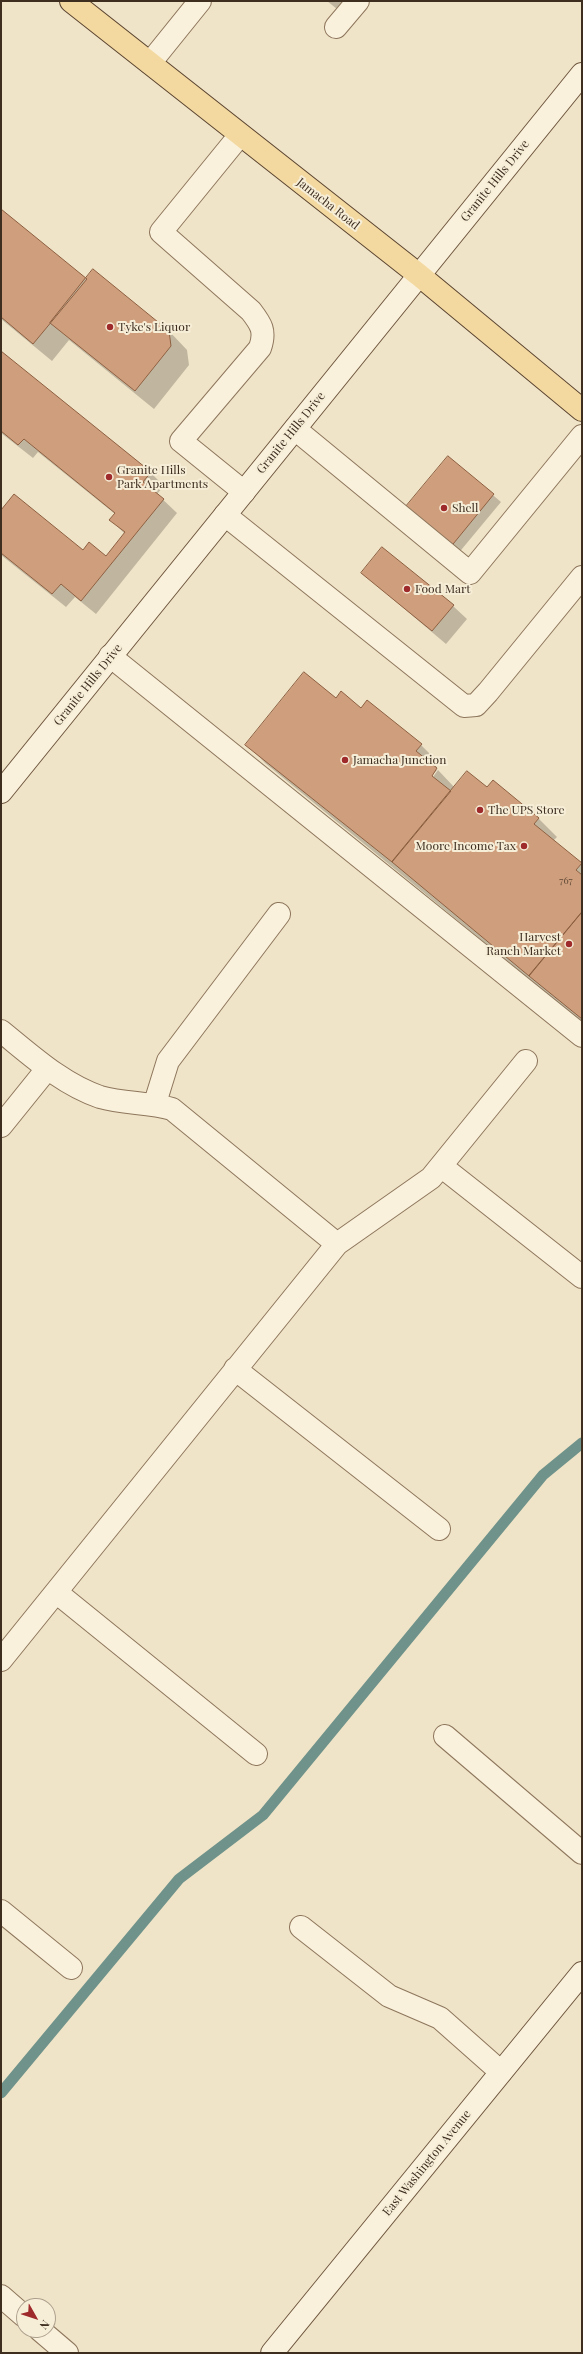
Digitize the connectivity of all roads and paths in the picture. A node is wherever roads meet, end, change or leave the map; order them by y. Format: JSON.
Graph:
{"nodes":[{"id":1,"x":71,"y":1,"type":"edge"},
{"id":2,"x":200,"y":1,"type":"edge"},
{"id":3,"x":358,"y":1,"type":"edge"},
{"id":4,"x":336,"y":27,"type":"dead end"},
{"id":5,"x":150,"y":63,"type":"junction"},
{"id":6,"x":579,"y":83,"type":"edge"},
{"id":7,"x":240,"y":135,"type":"junction"},
{"id":8,"x":419,"y":275,"type":"junction"},
{"id":9,"x":582,"y":410,"type":"edge"},
{"id":10,"x":295,"y":429,"type":"junction"},
{"id":11,"x":582,"y":436,"type":"edge"},
{"id":12,"x":244,"y":492,"type":"junction"},
{"id":13,"x":225,"y":515,"type":"junction"},
{"id":14,"x":582,"y":577,"type":"edge"},
{"id":15,"x":110,"y":656,"type":"junction"},
{"id":16,"x":1,"y":792,"type":"edge"},
{"id":17,"x":279,"y":914,"type":"dead end"},
{"id":18,"x":1,"y":1031,"type":"edge"},
{"id":19,"x":582,"y":1036,"type":"edge"},
{"id":20,"x":526,"y":1061,"type":"dead end"},
{"id":21,"x":47,"y":1069,"type":"junction"},
{"id":22,"x":155,"y":1103,"type":"junction"},
{"id":23,"x":1,"y":1126,"type":"edge"},
{"id":24,"x":441,"y":1166,"type":"junction"},
{"id":25,"x":337,"y":1244,"type":"junction"},
{"id":26,"x":582,"y":1277,"type":"edge"},
{"id":27,"x":236,"y":1369,"type":"junction"},
{"id":28,"x":439,"y":1529,"type":"dead end"},
{"id":29,"x":56,"y":1592,"type":"junction"},
{"id":30,"x":1,"y":1660,"type":"edge"},
{"id":31,"x":445,"y":1736,"type":"dead end"},
{"id":32,"x":256,"y":1754,"type":"dead end"},
{"id":33,"x":582,"y":1853,"type":"edge"},
{"id":34,"x":1,"y":1911,"type":"edge"},
{"id":35,"x":301,"y":1927,"type":"dead end"},
{"id":36,"x":71,"y":1968,"type":"dead end"},
{"id":37,"x":582,"y":1973,"type":"edge"},
{"id":38,"x":501,"y":2072,"type":"junction"},
{"id":39,"x":1,"y":2296,"type":"edge"},
{"id":40,"x":16,"y":2309,"type":"edge"},
{"id":41,"x":49,"y":2338,"type":"edge"},
{"id":42,"x":67,"y":2353,"type":"edge"},
{"id":43,"x":272,"y":2353,"type":"edge"}],
"edges":[{"from":1,"to":5,"type":"main road","name":"Jamacha Road"},
{"from":2,"to":5,"type":"street"},
{"from":3,"to":4,"type":"street"},
{"from":5,"to":7,"type":"main road","name":"Jamacha Road"},
{"from":6,"to":8,"type":"street","name":"Granite Hills Drive"},
{"from":7,"to":8,"type":"main road","name":"Jamacha Road"},
{"from":7,"to":12,"type":"street"},
{"from":8,"to":9,"type":"main road","name":"Jamacha Road"},
{"from":8,"to":10,"type":"street","name":"Granite Hills Drive"},
{"from":10,"to":11,"type":"street"},
{"from":10,"to":12,"type":"street","name":"Granite Hills Drive"},
{"from":12,"to":13,"type":"street","name":"Granite Hills Drive"},
{"from":13,"to":14,"type":"street"},
{"from":13,"to":15,"type":"street","name":"Granite Hills Drive"},
{"from":15,"to":16,"type":"street","name":"Granite Hills Drive"},
{"from":15,"to":19,"type":"street"},
{"from":17,"to":22,"type":"street"},
{"from":18,"to":21,"type":"street"},
{"from":20,"to":24,"type":"street"},
{"from":21,"to":22,"type":"street"},
{"from":21,"to":23,"type":"street"},
{"from":22,"to":25,"type":"street"},
{"from":24,"to":25,"type":"street"},
{"from":24,"to":26,"type":"street"},
{"from":25,"to":27,"type":"street"},
{"from":27,"to":28,"type":"street"},
{"from":27,"to":29,"type":"street"},
{"from":29,"to":30,"type":"street"},
{"from":29,"to":32,"type":"street"},
{"from":31,"to":33,"type":"street"},
{"from":34,"to":36,"type":"street"},
{"from":35,"to":38,"type":"street"},
{"from":37,"to":38,"type":"street","name":"East Washington Avenue"},
{"from":38,"to":43,"type":"street","name":"East Washington Avenue"},
{"from":39,"to":40,"type":"street"},
{"from":41,"to":42,"type":"street"}]}
